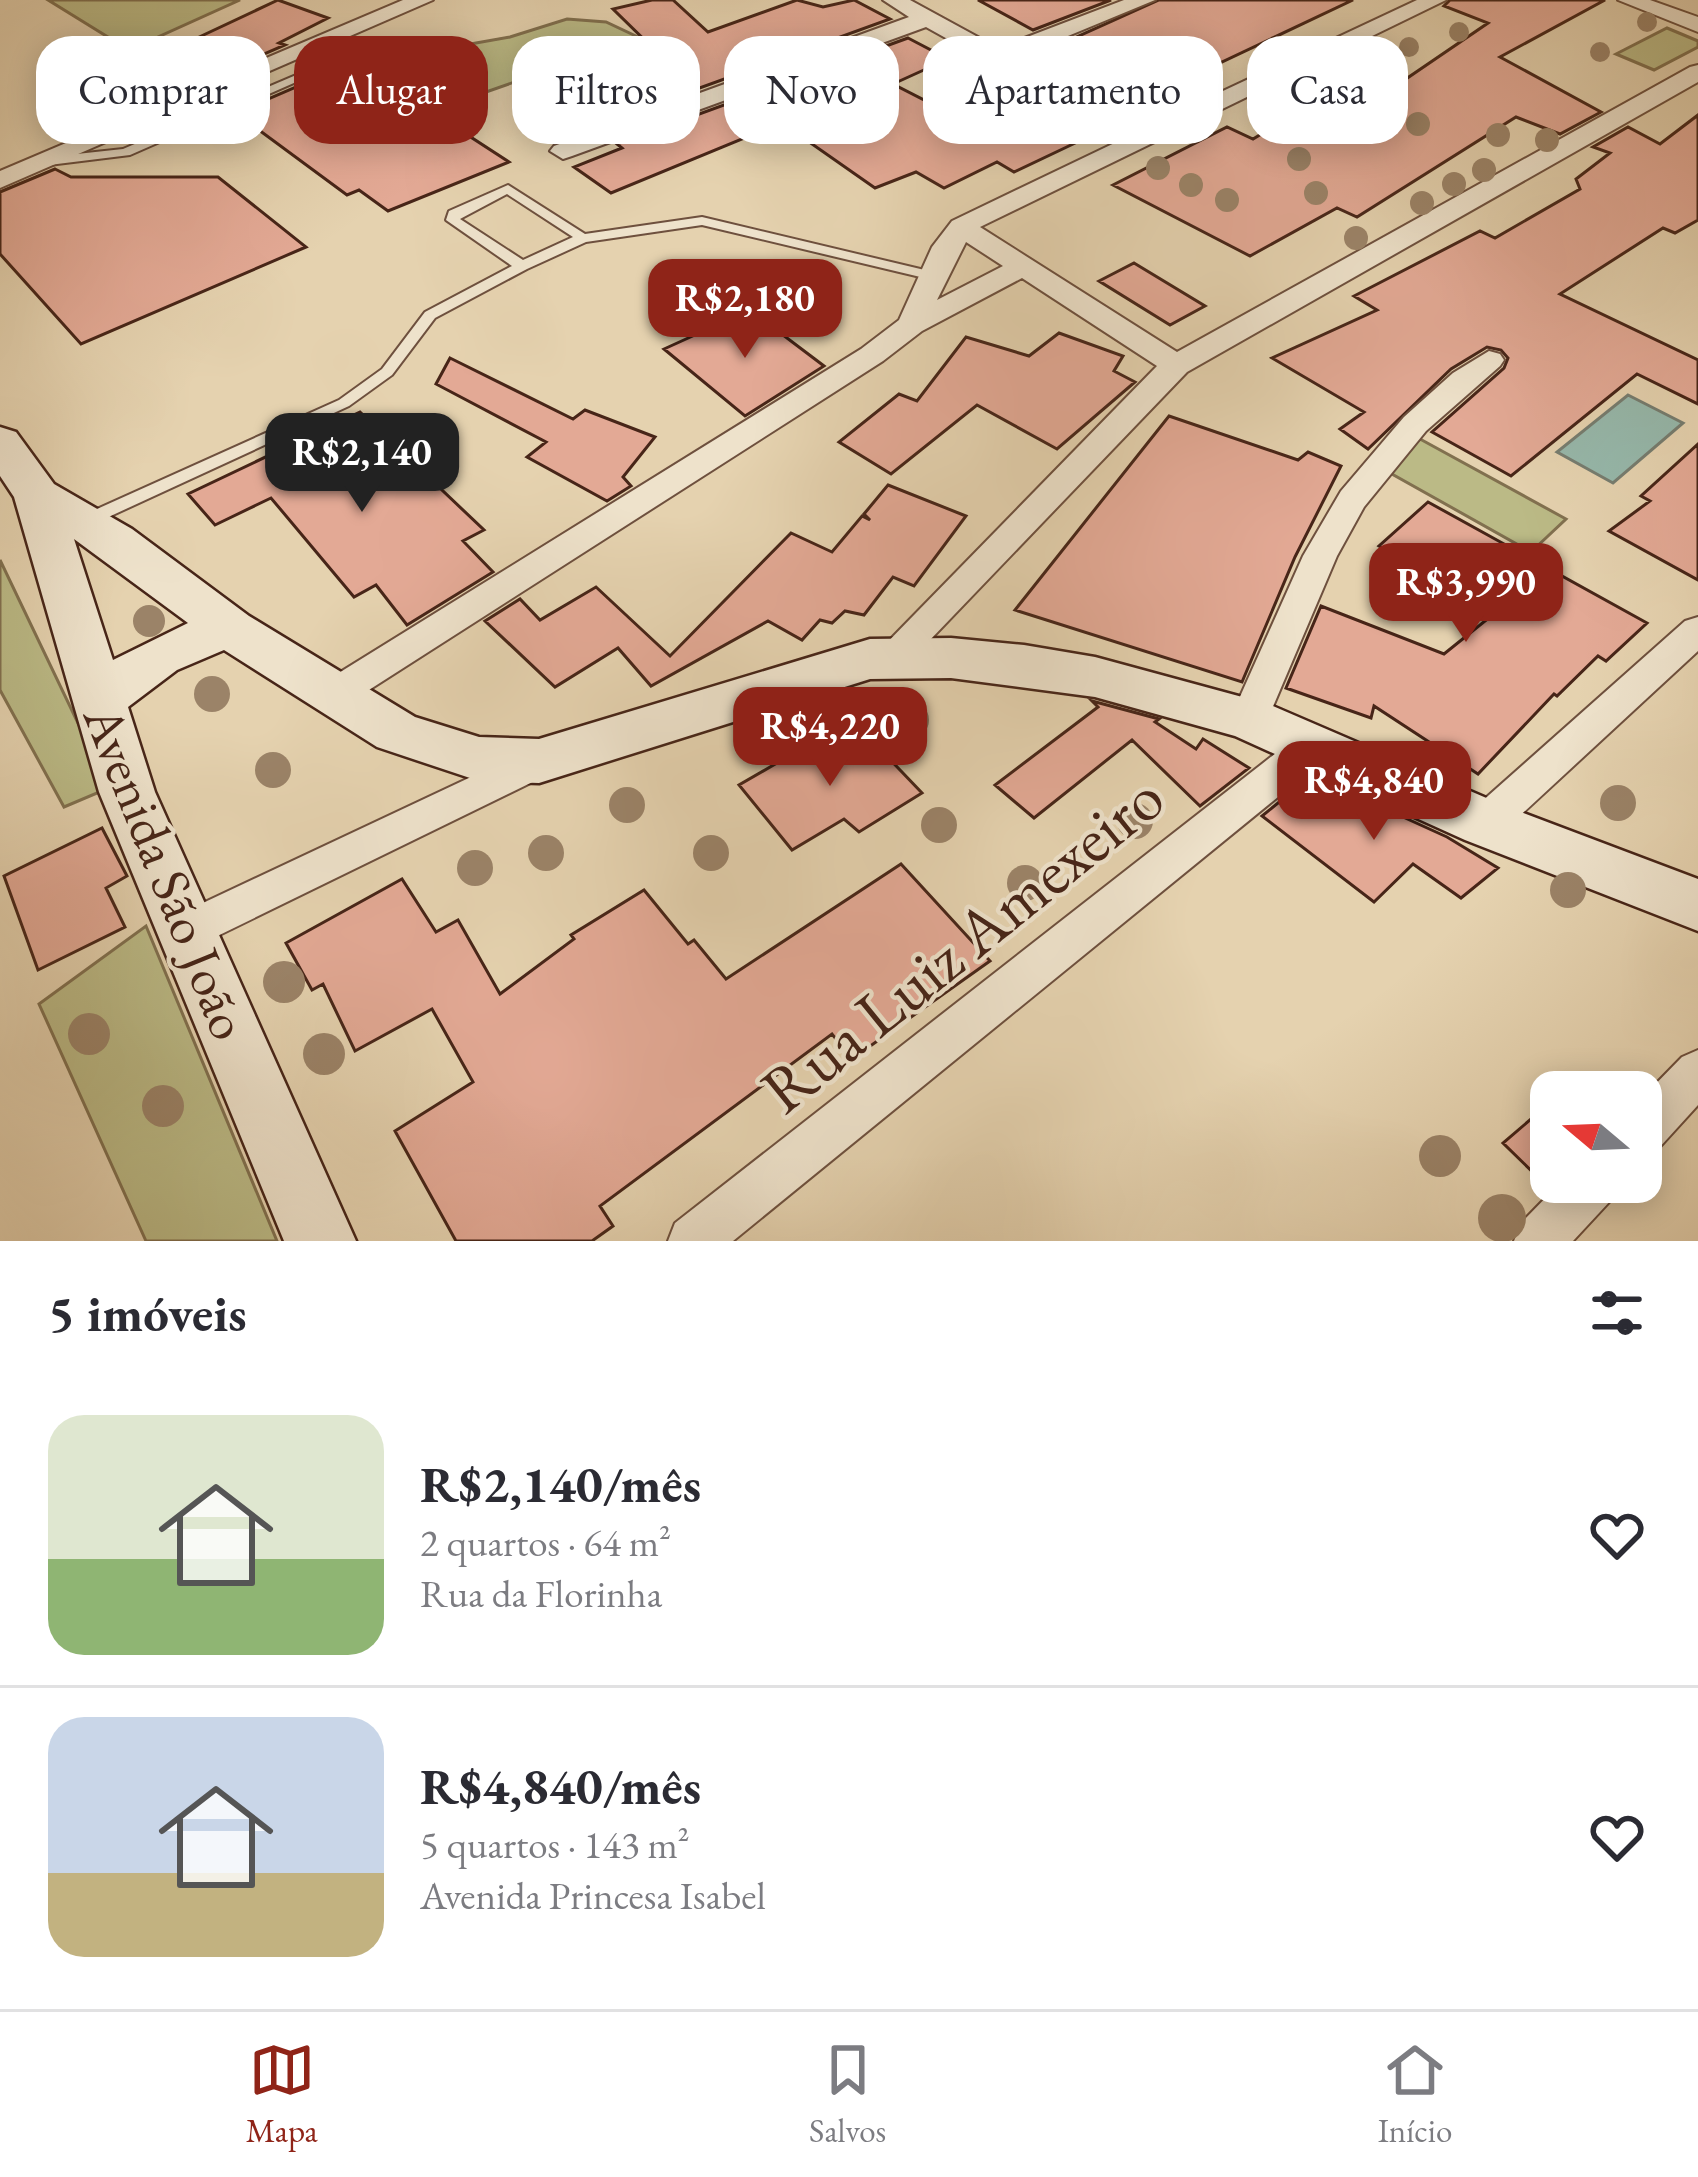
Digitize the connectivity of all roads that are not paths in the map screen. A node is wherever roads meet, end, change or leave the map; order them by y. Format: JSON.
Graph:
{"nodes":[{"id":1,"x":422,"y":0,"type":"edge"},
{"id":2,"x":894,"y":0,"type":"edge"},
{"id":3,"x":1144,"y":0,"type":"edge"},
{"id":4,"x":1436,"y":0,"type":"edge"},
{"id":5,"x":1629,"y":0,"type":"edge"},
{"id":6,"x":928,"y":18,"type":"junction"},
{"id":7,"x":1698,"y":25,"type":"edge"},
{"id":8,"x":962,"y":36,"type":"edge"},
{"id":9,"x":1051,"y":36,"type":"edge"},
{"id":10,"x":1698,"y":72,"type":"edge"},
{"id":11,"x":294,"y":80,"type":"edge"},
{"id":12,"x":1223,"y":98,"type":"edge"},
{"id":13,"x":1124,"y":144,"type":"edge"},
{"id":14,"x":563,"y":151,"type":"dead end"},
{"id":15,"x":49,"y":161,"type":"junction"},
{"id":16,"x":0,"y":180,"type":"edge"},
{"id":17,"x":962,"y":227,"type":"junction"},
{"id":18,"x":583,"y":238,"type":"junction"},
{"id":19,"x":522,"y":266,"type":"junction"},
{"id":20,"x":1021,"y":267,"type":"junction"},
{"id":21,"x":933,"y":276,"type":"junction"},
{"id":22,"x":912,"y":325,"type":"junction"},
{"id":23,"x":1490,"y":360,"type":"dead end"},
{"id":24,"x":1176,"y":365,"type":"junction"},
{"id":25,"x":0,"y":442,"type":"edge"},
{"id":26,"x":60,"y":508,"type":"junction"},
{"id":27,"x":231,"y":629,"type":"junction"},
{"id":28,"x":1698,"y":630,"type":"edge"},
{"id":29,"x":892,"y":656,"type":"junction"},
{"id":30,"x":334,"y":694,"type":"junction"},
{"id":31,"x":98,"y":703,"type":"junction"},
{"id":32,"x":1250,"y":719,"type":"junction"},
{"id":33,"x":1312,"y":746,"type":"junction"},
{"id":34,"x":539,"y":761,"type":"junction"},
{"id":35,"x":1485,"y":824,"type":"junction"},
{"id":36,"x":1698,"y":905,"type":"edge"},
{"id":37,"x":186,"y":931,"type":"junction"},
{"id":38,"x":1698,"y":1072,"type":"edge"},
{"id":39,"x":1662,"y":1110,"type":"edge"},
{"id":40,"x":1574,"y":1203,"type":"edge"},
{"id":41,"x":320,"y":1241,"type":"edge"},
{"id":42,"x":693,"y":1241,"type":"edge"},
{"id":43,"x":1539,"y":1241,"type":"edge"}],
"edges":[{"from":1,"to":15,"type":"street"},
{"from":2,"to":6,"type":"street"},
{"from":3,"to":9,"type":"street"},
{"from":4,"to":12,"type":"street"},
{"from":5,"to":7,"type":"street"},
{"from":6,"to":8,"type":"street"},
{"from":6,"to":14,"type":"street"},
{"from":10,"to":24,"type":"street"},
{"from":11,"to":15,"type":"lane"},
{"from":13,"to":17,"type":"street"},
{"from":15,"to":16,"type":"street"},
{"from":17,"to":20,"type":"street"},
{"from":17,"to":21,"type":"street"},
{"from":18,"to":19,"type":"lane"},
{"from":18,"to":19,"type":"lane"},
{"from":18,"to":21,"type":"lane"},
{"from":19,"to":26,"type":"lane"},
{"from":20,"to":22,"type":"street"},
{"from":20,"to":24,"type":"street"},
{"from":21,"to":22,"type":"street"},
{"from":22,"to":30,"type":"street"},
{"from":23,"to":32,"type":"street"},
{"from":24,"to":29,"type":"street"},
{"from":25,"to":26,"type":"main road"},
{"from":26,"to":27,"type":"main road"},
{"from":26,"to":31,"type":"main road","name":"Avenida São João"},
{"from":27,"to":30,"type":"main road"},
{"from":27,"to":31,"type":"main road"},
{"from":28,"to":35,"type":"street"},
{"from":29,"to":32,"type":"main road"},
{"from":29,"to":34,"type":"main road"},
{"from":30,"to":34,"type":"main road"},
{"from":31,"to":37,"type":"main road","name":"Avenida São João"},
{"from":32,"to":33,"type":"main road"},
{"from":33,"to":35,"type":"main road"},
{"from":33,"to":42,"type":"street","name":"Rua Luiz Amexeiro"},
{"from":34,"to":37,"type":"street"},
{"from":35,"to":36,"type":"main road"},
{"from":37,"to":41,"type":"main road","name":"Avenida São João"},
{"from":38,"to":39,"type":"street"},
{"from":40,"to":43,"type":"street"}]}
